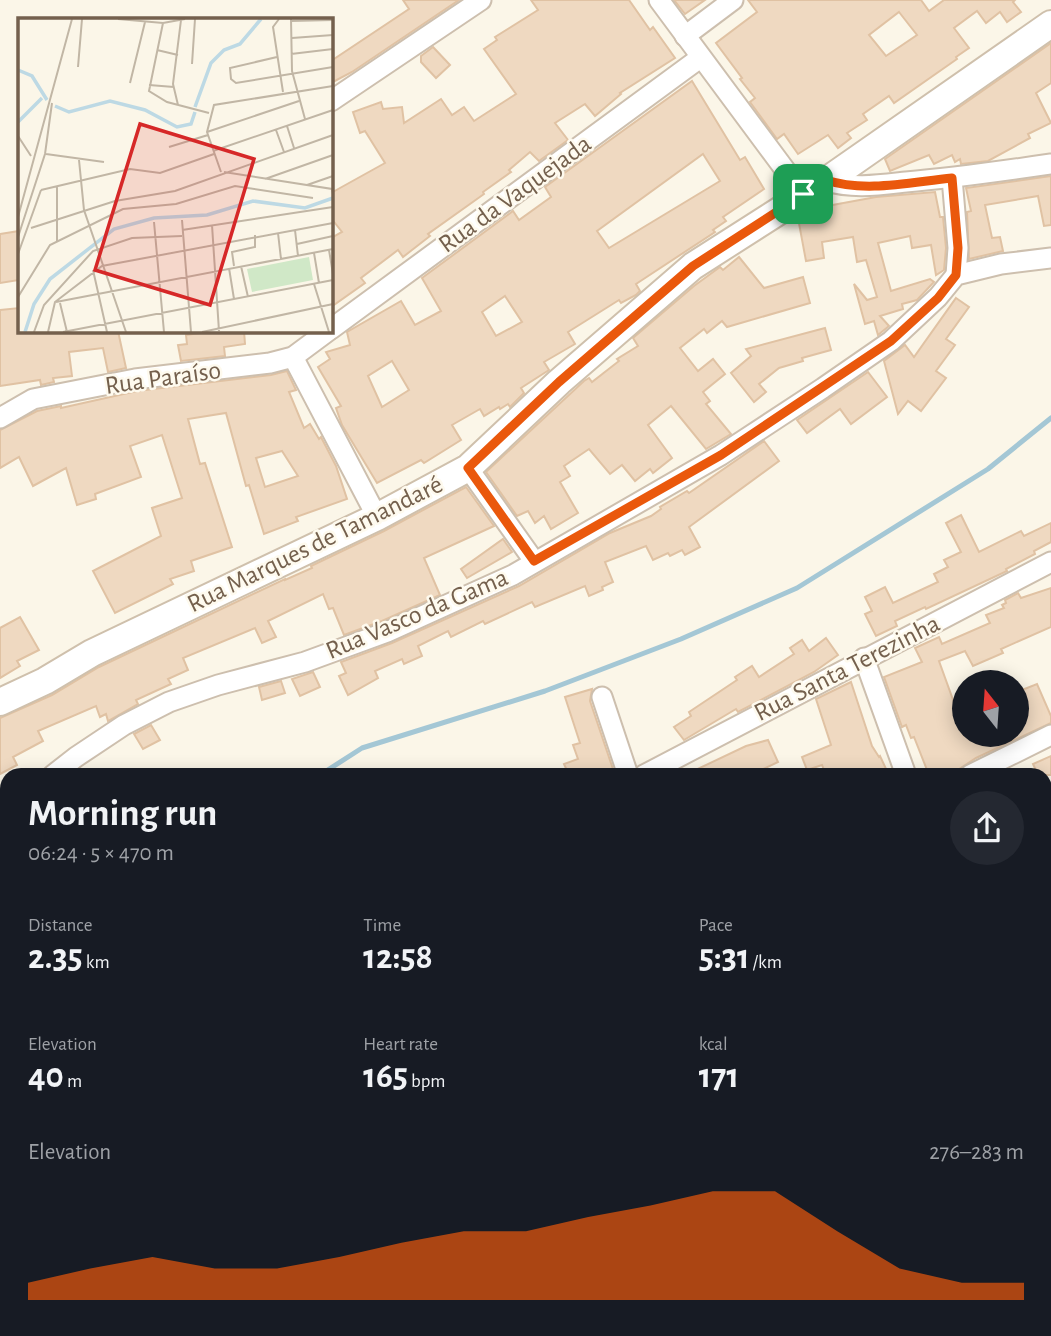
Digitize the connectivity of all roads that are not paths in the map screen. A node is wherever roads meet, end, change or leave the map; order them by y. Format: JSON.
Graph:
{"nodes":[{"id":1,"x":481,"y":0,"type":"edge"},
{"id":2,"x":659,"y":0,"type":"edge"},
{"id":3,"x":733,"y":0,"type":"edge"},
{"id":4,"x":1051,"y":24,"type":"edge"},
{"id":5,"x":685,"y":36,"type":"junction"},
{"id":6,"x":700,"y":58,"type":"junction"},
{"id":7,"x":332,"y":99,"type":"edge"},
{"id":8,"x":1051,"y":164,"type":"edge"},
{"id":9,"x":952,"y":178,"type":"junction"},
{"id":10,"x":826,"y":180,"type":"junction"},
{"id":11,"x":803,"y":194,"type":"junction"},
{"id":12,"x":1051,"y":258,"type":"edge"},
{"id":13,"x":956,"y":275,"type":"junction"},
{"id":14,"x":332,"y":329,"type":"edge"},
{"id":15,"x":327,"y":332,"type":"edge"},
{"id":16,"x":293,"y":357,"type":"junction"},
{"id":17,"x":0,"y":418,"type":"edge"},
{"id":18,"x":468,"y":468,"type":"junction"},
{"id":19,"x":377,"y":516,"type":"junction"},
{"id":20,"x":534,"y":561,"type":"junction"},
{"id":21,"x":1051,"y":562,"type":"edge"},
{"id":22,"x":864,"y":658,"type":"junction"},
{"id":23,"x":602,"y":697,"type":"dead end"},
{"id":24,"x":0,"y":702,"type":"edge"},
{"id":25,"x":1051,"y":735,"type":"edge"},
{"id":26,"x":62,"y":768,"type":"edge"},
{"id":27,"x":626,"y":768,"type":"edge"},
{"id":28,"x":657,"y":768,"type":"edge"},
{"id":29,"x":903,"y":768,"type":"edge"},
{"id":30,"x":984,"y":768,"type":"edge"}],
"edges":[{"from":1,"to":7,"type":"street"},
{"from":2,"to":5,"type":"street"},
{"from":3,"to":5,"type":"street"},
{"from":4,"to":10,"type":"street","name":"Rua Marques de Tamandaré"},
{"from":5,"to":6,"type":"street"},
{"from":6,"to":11,"type":"street"},
{"from":6,"to":14,"type":"street","name":"Rua da Vaquejada"},
{"from":8,"to":9,"type":"street"},
{"from":9,"to":10,"type":"street"},
{"from":9,"to":13,"type":"street"},
{"from":10,"to":11,"type":"street","name":"Rua Marques de Tamandaré"},
{"from":11,"to":18,"type":"street","name":"Rua Marques de Tamandaré"},
{"from":12,"to":13,"type":"street"},
{"from":13,"to":20,"type":"street","name":"Rua Vasco da Gama"},
{"from":15,"to":16,"type":"street","name":"Rua da Vaquejada"},
{"from":16,"to":17,"type":"street","name":"Rua Paraíso"},
{"from":16,"to":19,"type":"street"},
{"from":18,"to":19,"type":"street","name":"Rua Marques de Tamandaré"},
{"from":18,"to":20,"type":"street"},
{"from":19,"to":24,"type":"street","name":"Rua Marques de Tamandaré"},
{"from":20,"to":26,"type":"street","name":"Rua Vasco da Gama"},
{"from":21,"to":22,"type":"street","name":"Rua Santa Terezinha"},
{"from":22,"to":28,"type":"street","name":"Rua Santa Terezinha"},
{"from":22,"to":29,"type":"street"},
{"from":23,"to":27,"type":"street"},
{"from":25,"to":30,"type":"street"}]}
